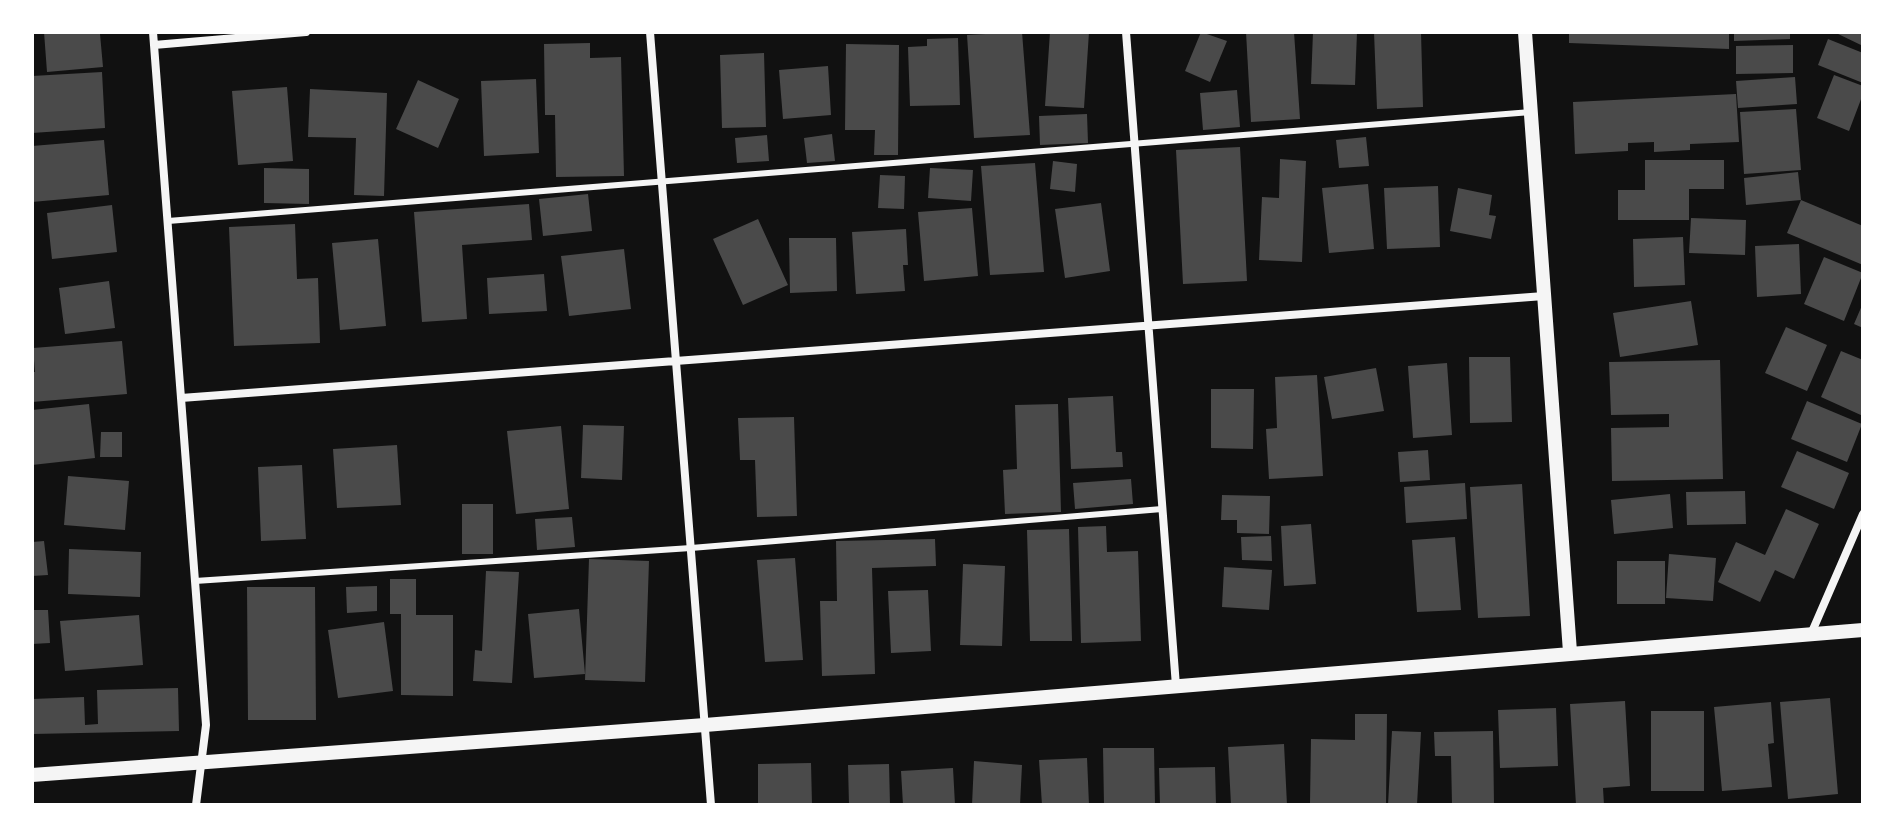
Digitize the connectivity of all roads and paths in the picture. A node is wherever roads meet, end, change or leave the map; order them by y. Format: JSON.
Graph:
{"nodes":[{"id":1,"x":153,"y":32,"type":"edge"},
{"id":2,"x":306,"y":32,"type":"edge"},
{"id":3,"x":650,"y":32,"type":"edge"},
{"id":4,"x":1126,"y":32,"type":"edge"},
{"id":5,"x":1525,"y":32,"type":"edge"},
{"id":6,"x":154,"y":45,"type":"junction"},
{"id":7,"x":1531,"y":112,"type":"junction"},
{"id":8,"x":1134,"y":144,"type":"junction"},
{"id":9,"x":662,"y":182,"type":"junction"},
{"id":10,"x":168,"y":221,"type":"junction"},
{"id":11,"x":1544,"y":296,"type":"junction"},
{"id":12,"x":1148,"y":325,"type":"junction"},
{"id":13,"x":676,"y":362,"type":"junction"},
{"id":14,"x":181,"y":398,"type":"junction"},
{"id":15,"x":1162,"y":509,"type":"junction"},
{"id":16,"x":1863,"y":514,"type":"edge"},
{"id":17,"x":691,"y":548,"type":"junction"},
{"id":18,"x":195,"y":581,"type":"junction"},
{"id":19,"x":1863,"y":630,"type":"edge"},
{"id":20,"x":1811,"y":635,"type":"junction"},
{"id":21,"x":1570,"y":652,"type":"junction"},
{"id":22,"x":1176,"y":686,"type":"junction"},
{"id":23,"x":705,"y":725,"type":"junction"},
{"id":24,"x":201,"y":762,"type":"junction"},
{"id":25,"x":32,"y":775,"type":"edge"},
{"id":26,"x":196,"y":805,"type":"edge"},
{"id":27,"x":711,"y":805,"type":"edge"}],
"edges":[{"from":1,"to":6,"type":"street"},
{"from":2,"to":6,"type":"street"},
{"from":3,"to":9,"type":"street"},
{"from":4,"to":8,"type":"street"},
{"from":5,"to":7,"type":"street"},
{"from":6,"to":10,"type":"street"},
{"from":7,"to":8,"type":"lane"},
{"from":7,"to":11,"type":"street"},
{"from":8,"to":9,"type":"lane"},
{"from":8,"to":12,"type":"street"},
{"from":9,"to":10,"type":"lane"},
{"from":9,"to":13,"type":"street"},
{"from":10,"to":14,"type":"street"},
{"from":11,"to":12,"type":"street"},
{"from":11,"to":21,"type":"street"},
{"from":12,"to":13,"type":"street"},
{"from":12,"to":15,"type":"street"},
{"from":13,"to":14,"type":"street"},
{"from":13,"to":17,"type":"street"},
{"from":14,"to":18,"type":"street"},
{"from":15,"to":17,"type":"lane"},
{"from":15,"to":22,"type":"street"},
{"from":16,"to":20,"type":"street"},
{"from":17,"to":18,"type":"lane"},
{"from":17,"to":23,"type":"street"},
{"from":18,"to":24,"type":"street"},
{"from":19,"to":20,"type":"street"},
{"from":20,"to":21,"type":"street"},
{"from":21,"to":22,"type":"street"},
{"from":22,"to":23,"type":"street"},
{"from":23,"to":24,"type":"street"},
{"from":23,"to":27,"type":"street"},
{"from":24,"to":25,"type":"street"},
{"from":24,"to":26,"type":"street"}]}
